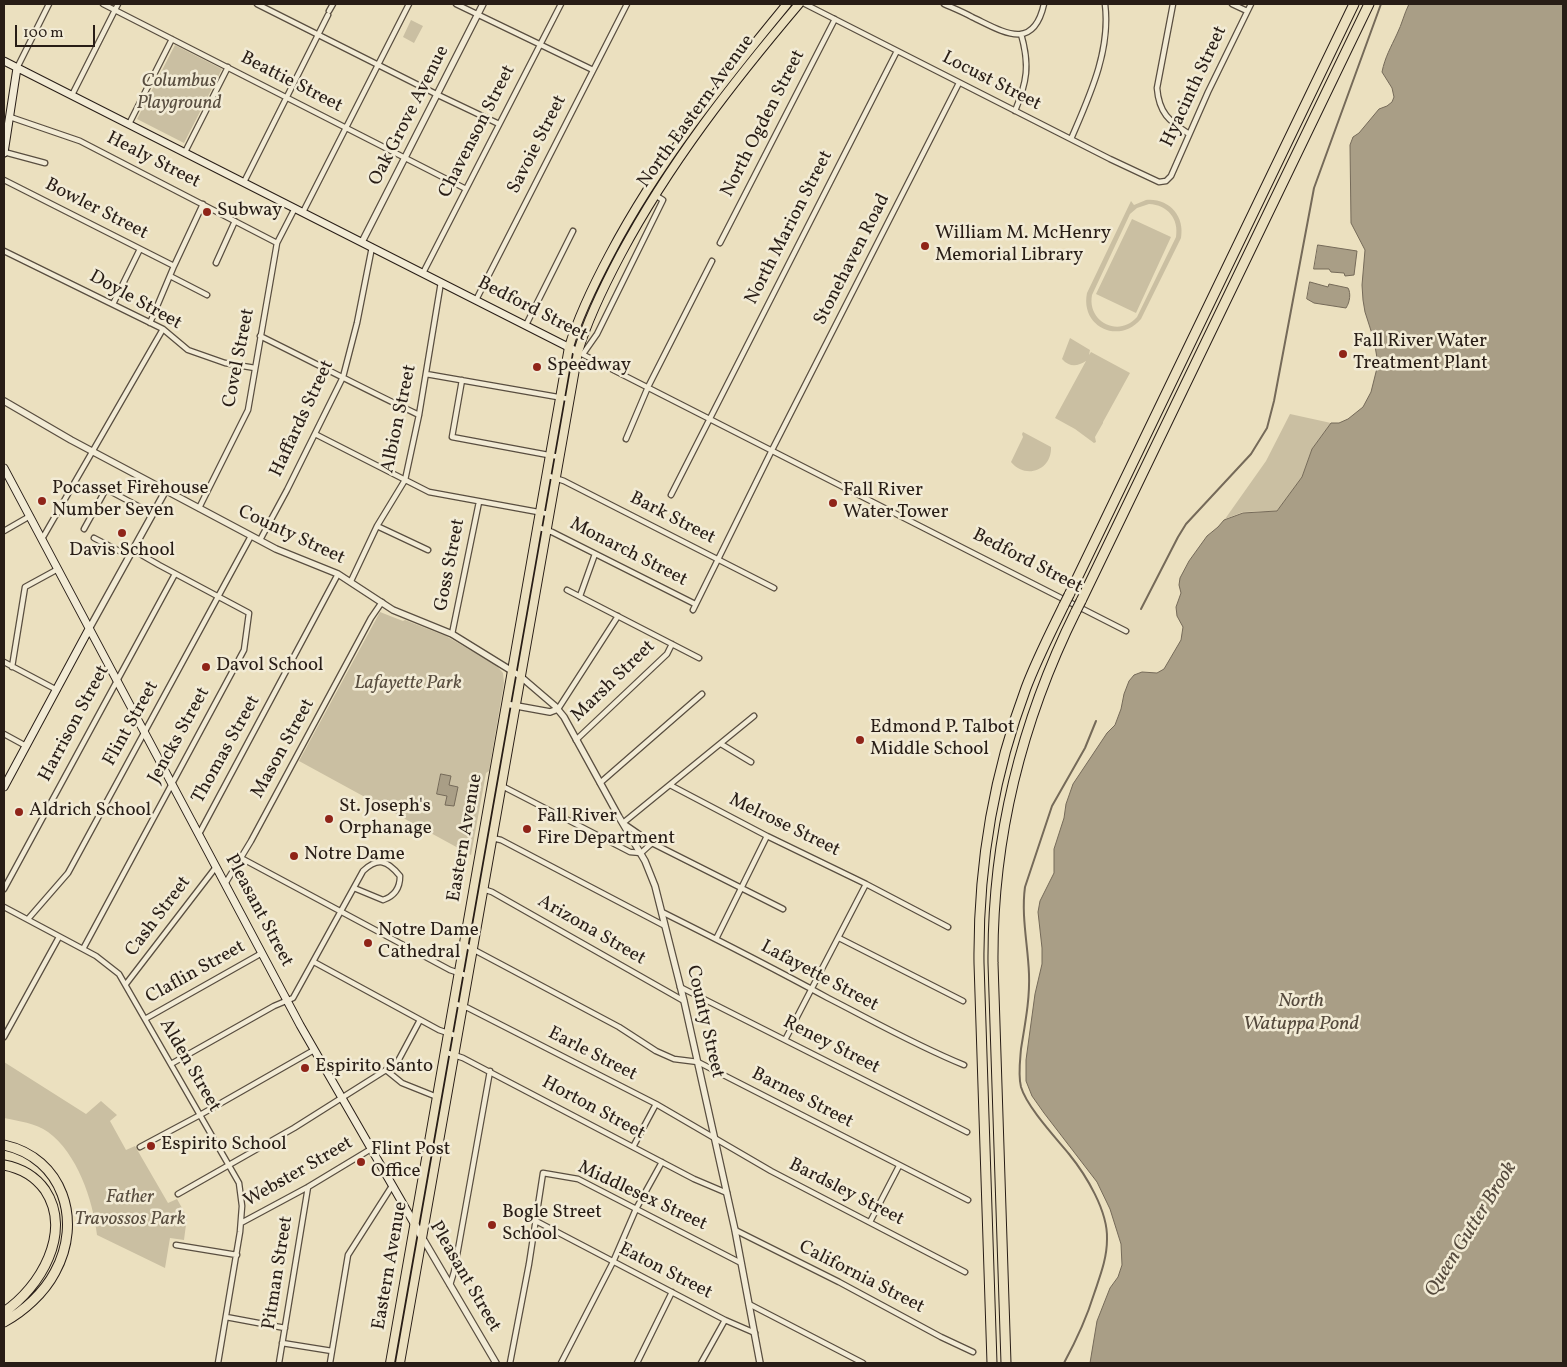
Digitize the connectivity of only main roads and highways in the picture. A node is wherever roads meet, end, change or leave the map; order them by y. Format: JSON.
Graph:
{"nodes":[{"id":1,"x":787,"y":4,"type":"edge"},
{"id":2,"x":799,"y":4,"type":"edge"},
{"id":3,"x":1354,"y":4,"type":"edge"},
{"id":4,"x":1369,"y":4,"type":"edge"},
{"id":5,"x":4,"y":61,"type":"edge"},
{"id":6,"x":18,"y":68,"type":"junction"},
{"id":7,"x":4,"y":152,"type":"edge"},
{"id":8,"x":569,"y":347,"type":"junction"},
{"id":9,"x":581,"y":353,"type":"junction"},
{"id":10,"x":4,"y":468,"type":"edge"},
{"id":11,"x":89,"y":629,"type":"junction"},
{"id":12,"x":4,"y":788,"type":"edge"},
{"id":13,"x":4,"y":1145,"type":"edge"},
{"id":14,"x":4,"y":1164,"type":"edge"},
{"id":15,"x":414,"y":1224,"type":"junction"},
{"id":16,"x":422,"y":1237,"type":"junction"},
{"id":17,"x":4,"y":1312,"type":"edge"},
{"id":18,"x":4,"y":1322,"type":"edge"},
{"id":19,"x":390,"y":1363,"type":"edge"},
{"id":20,"x":400,"y":1363,"type":"edge"},
{"id":21,"x":992,"y":1363,"type":"edge"},
{"id":22,"x":1006,"y":1363,"type":"edge"}],
"edges":[{"from":1,"to":8,"type":"main road","name":"North Eastern Avenue"},
{"from":2,"to":9,"type":"main road","name":"North Eastern Avenue"},
{"from":3,"to":21,"type":"highway","bridge":true},
{"from":4,"to":22,"type":"highway","bridge":true},
{"from":5,"to":6,"type":"main road","name":"Bedford Street"},
{"from":6,"to":7,"type":"main road"},
{"from":6,"to":8,"type":"main road","name":"Bedford Street"},
{"from":8,"to":9,"type":"main road","name":"Bedford Street"},
{"from":8,"to":15,"type":"main road","name":"Eastern Avenue"},
{"from":9,"to":16,"type":"main road","name":"Eastern Avenue"},
{"from":10,"to":11,"type":"main road","name":"Pleasant Street"},
{"from":11,"to":12,"type":"main road"},
{"from":11,"to":15,"type":"main road","name":"Pleasant Street"},
{"from":13,"to":18,"type":"highway"},
{"from":14,"to":17,"type":"highway"},
{"from":15,"to":16,"type":"main road","name":"Pleasant Street"},
{"from":15,"to":19,"type":"main road","name":"Eastern Avenue"},
{"from":16,"to":20,"type":"main road","name":"Eastern Avenue"}]}
